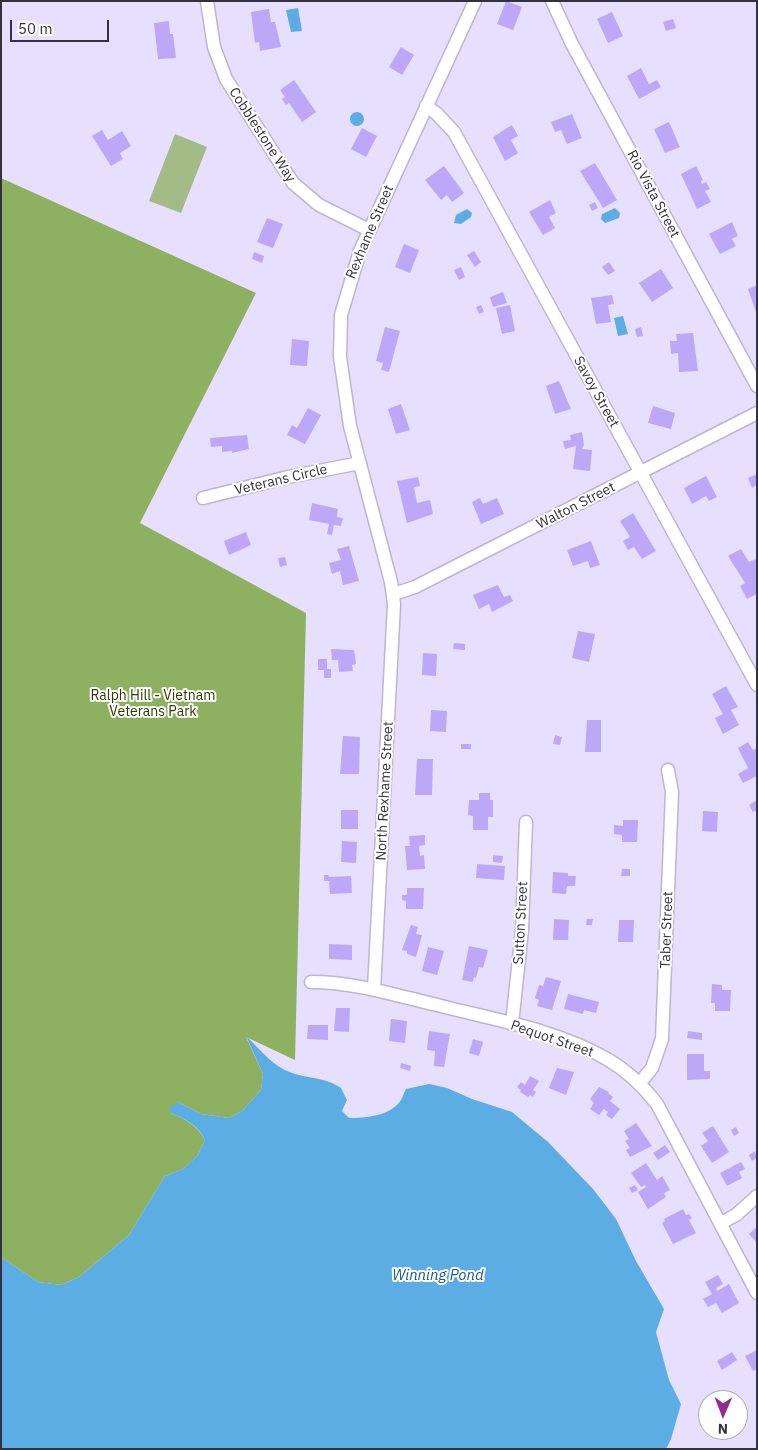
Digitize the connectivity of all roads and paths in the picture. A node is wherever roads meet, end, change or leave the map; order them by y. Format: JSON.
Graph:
{"nodes":[{"id":1,"x":207,"y":1,"type":"edge"},
{"id":2,"x":475,"y":1,"type":"edge"},
{"id":3,"x":552,"y":1,"type":"edge"},
{"id":4,"x":426,"y":106,"type":"junction"},
{"id":5,"x":369,"y":230,"type":"junction"},
{"id":6,"x":757,"y":386,"type":"edge"},
{"id":7,"x":757,"y":413,"type":"edge"},
{"id":8,"x":360,"y":463,"type":"junction"},
{"id":9,"x":640,"y":473,"type":"junction"},
{"id":10,"x":203,"y":498,"type":"dead end"},
{"id":11,"x":394,"y":594,"type":"junction"},
{"id":12,"x":757,"y":685,"type":"edge"},
{"id":13,"x":668,"y":770,"type":"dead end"},
{"id":14,"x":526,"y":822,"type":"dead end"},
{"id":15,"x":311,"y":982,"type":"dead end"},
{"id":16,"x":374,"y":989,"type":"junction"},
{"id":17,"x":512,"y":1024,"type":"junction"},
{"id":18,"x":639,"y":1084,"type":"junction"},
{"id":19,"x":757,"y":1196,"type":"edge"},
{"id":20,"x":720,"y":1223,"type":"junction"},
{"id":21,"x":757,"y":1293,"type":"edge"}],
"edges":[{"from":1,"to":5,"type":"street","name":"Cobblestone Way"},
{"from":2,"to":4,"type":"street","name":"Rexhame Street"},
{"from":3,"to":6,"type":"street","name":"Rio Vista Street"},
{"from":4,"to":5,"type":"street","name":"Rexhame Street"},
{"from":4,"to":9,"type":"street","name":"Savoy Street"},
{"from":5,"to":8,"type":"street","name":"Rexhame Street"},
{"from":7,"to":9,"type":"street","name":"Walton Street"},
{"from":8,"to":10,"type":"street","name":"Veterans Circle"},
{"from":8,"to":11,"type":"street","name":"Rexhame Street"},
{"from":9,"to":11,"type":"street","name":"Walton Street"},
{"from":9,"to":12,"type":"street","name":"Savoy Street"},
{"from":11,"to":16,"type":"street","name":"North Rexhame Street"},
{"from":13,"to":18,"type":"street","name":"Taber Street"},
{"from":14,"to":17,"type":"street","name":"Sutton Street"},
{"from":15,"to":16,"type":"street","name":"Pequot Street"},
{"from":16,"to":17,"type":"street","name":"Pequot Street"},
{"from":17,"to":18,"type":"street","name":"Pequot Street"},
{"from":18,"to":20,"type":"street","name":"Pequot Street"},
{"from":19,"to":20,"type":"street"},
{"from":20,"to":21,"type":"street","name":"Pequot Street"}]}
